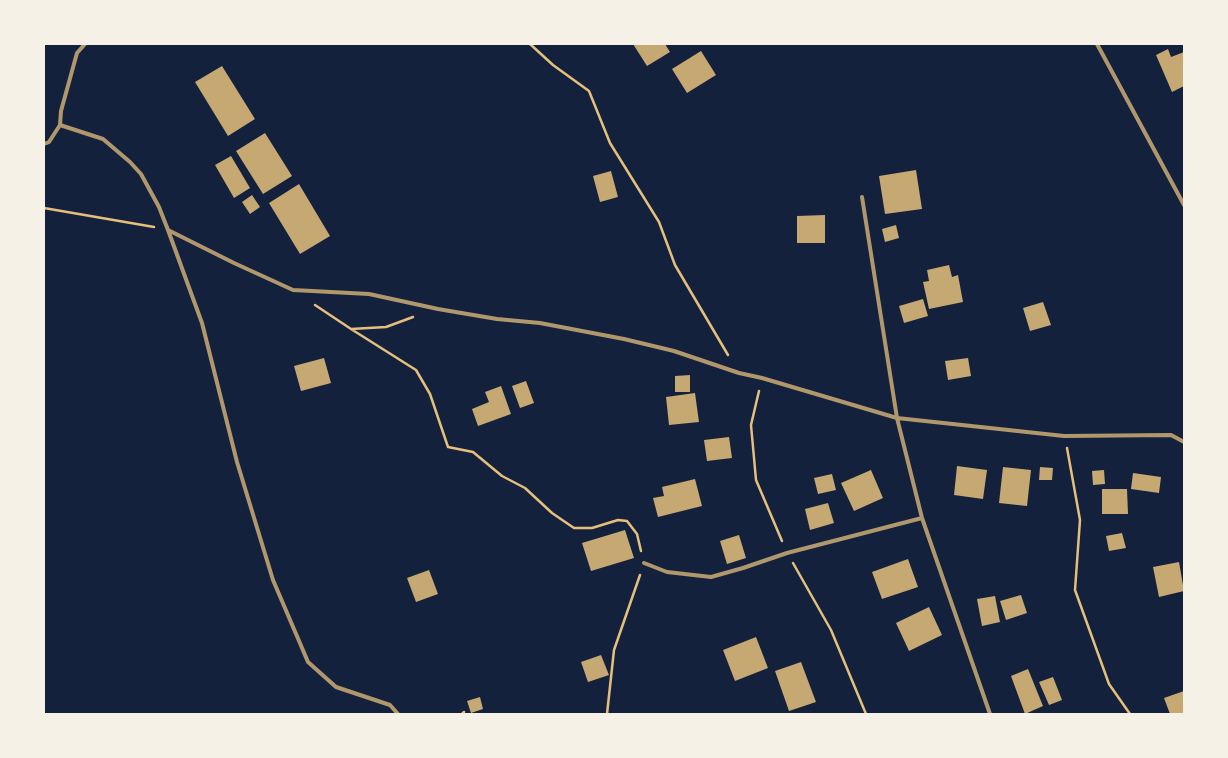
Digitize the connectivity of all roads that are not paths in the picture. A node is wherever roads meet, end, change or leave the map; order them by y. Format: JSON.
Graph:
{"nodes":[{"id":1,"x":85,"y":44,"type":"edge"},
{"id":2,"x":1097,"y":44,"type":"edge"},
{"id":3,"x":60,"y":125,"type":"junction"},
{"id":4,"x":44,"y":144,"type":"edge"},
{"id":5,"x":862,"y":197,"type":"dead end"},
{"id":6,"x":1184,"y":205,"type":"edge"},
{"id":7,"x":168,"y":230,"type":"junction"},
{"id":8,"x":897,"y":418,"type":"junction"},
{"id":9,"x":1184,"y":442,"type":"edge"},
{"id":10,"x":922,"y":518,"type":"junction"},
{"id":11,"x":644,"y":563,"type":"road end"},
{"id":12,"x":398,"y":714,"type":"edge"},
{"id":13,"x":990,"y":714,"type":"edge"}],
"edges":[{"from":1,"to":3,"type":"street"},
{"from":2,"to":6,"type":"street"},
{"from":3,"to":4,"type":"street"},
{"from":3,"to":7,"type":"street"},
{"from":5,"to":8,"type":"street"},
{"from":7,"to":8,"type":"street"},
{"from":7,"to":12,"type":"street"},
{"from":8,"to":9,"type":"street"},
{"from":8,"to":10,"type":"street"},
{"from":10,"to":11,"type":"street"},
{"from":10,"to":13,"type":"street"}]}
